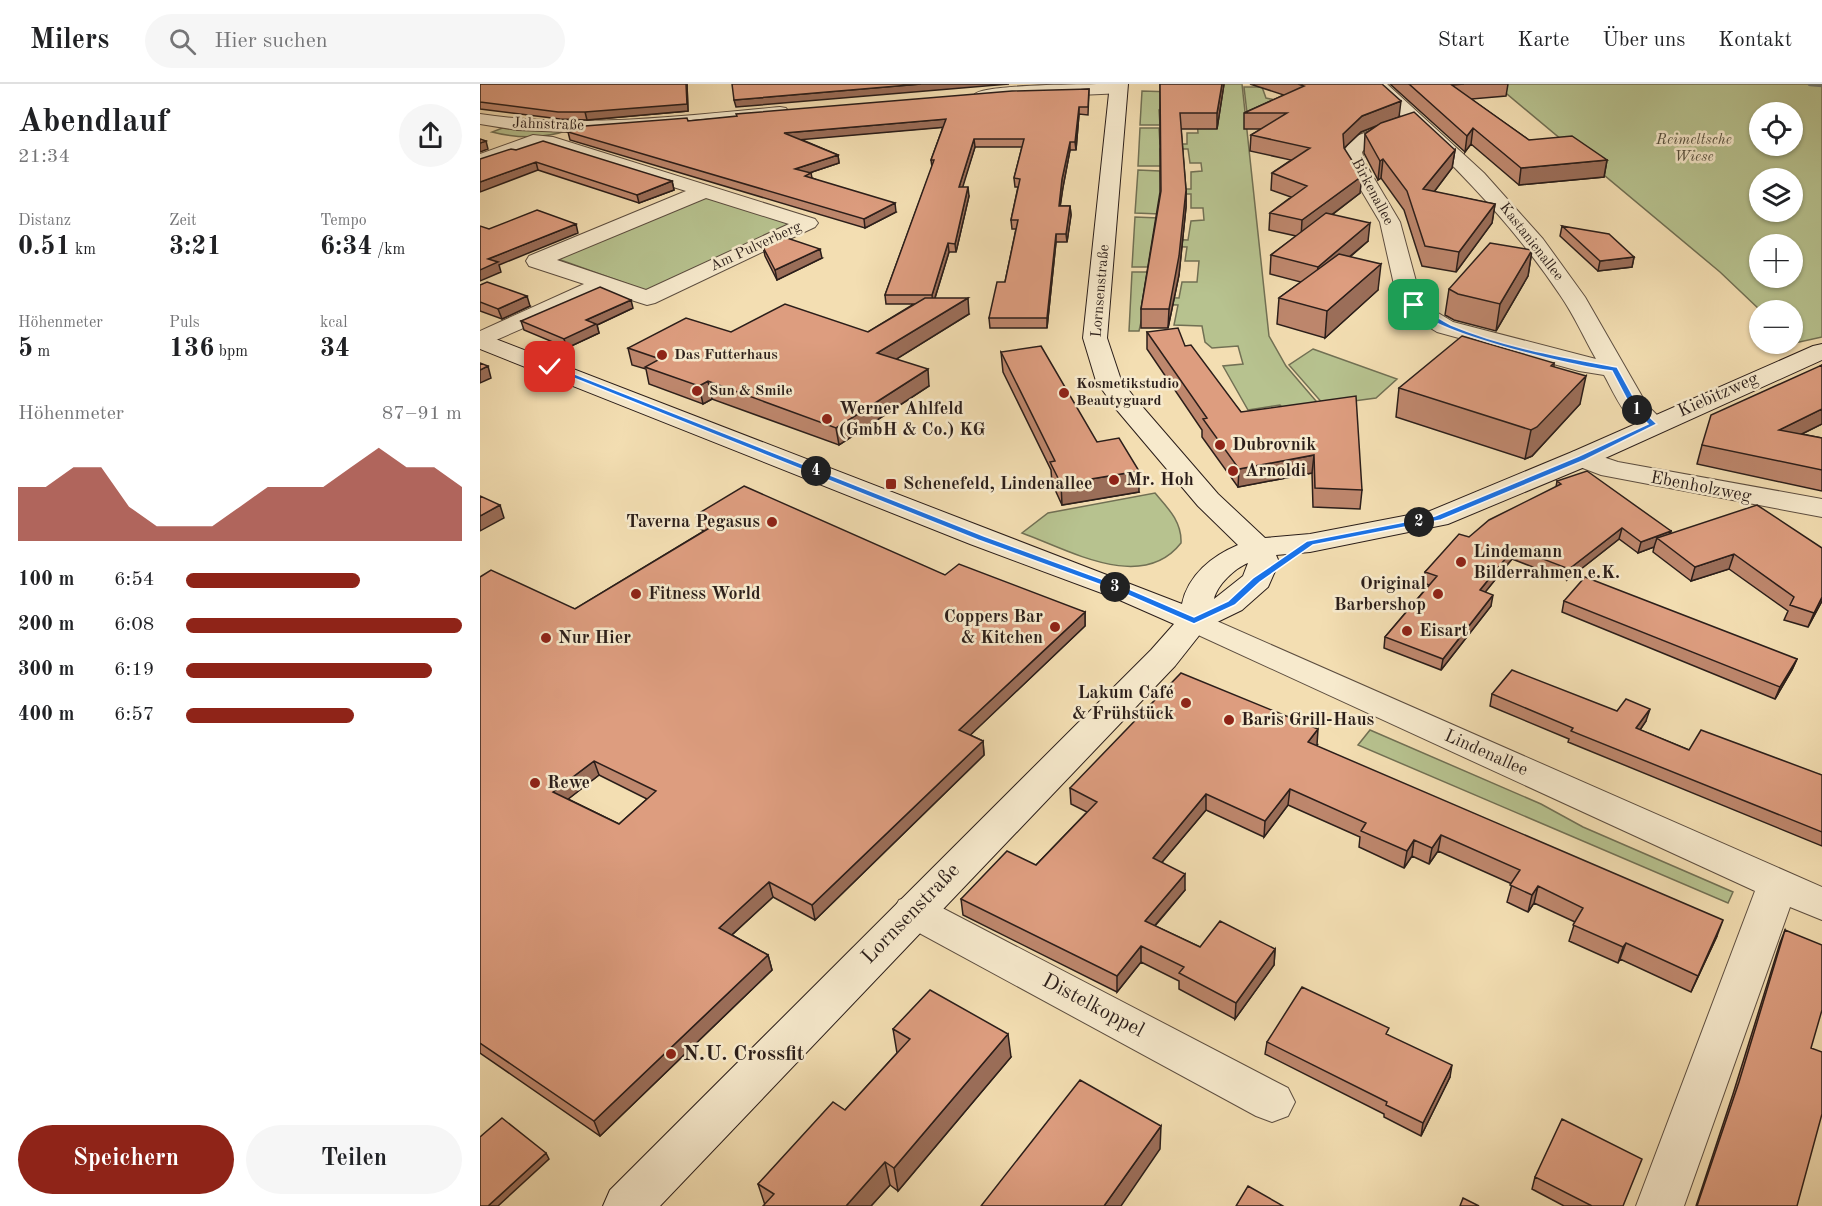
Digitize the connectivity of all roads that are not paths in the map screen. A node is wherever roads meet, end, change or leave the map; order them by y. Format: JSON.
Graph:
{"nodes":[{"id":1,"x":1377,"y":84,"type":"edge"},
{"id":2,"x":1119,"y":87,"type":"edge"},
{"id":3,"x":964,"y":96,"type":"edge"},
{"id":4,"x":794,"y":111,"type":"edge"},
{"id":5,"x":480,"y":119,"type":"edge"},
{"id":6,"x":1416,"y":121,"type":"junction"},
{"id":7,"x":480,"y":160,"type":"edge"},
{"id":8,"x":704,"y":191,"type":"junction"},
{"id":9,"x":604,"y":284,"type":"junction"},
{"id":10,"x":480,"y":340,"type":"edge"},
{"id":11,"x":1822,"y":351,"type":"edge"},
{"id":12,"x":1615,"y":369,"type":"junction"},
{"id":13,"x":1653,"y":424,"type":"junction"},
{"id":14,"x":1582,"y":458,"type":"junction"},
{"id":15,"x":1822,"y":508,"type":"edge"},
{"id":16,"x":1310,"y":543,"type":"junction"},
{"id":17,"x":1258,"y":548,"type":"junction"},
{"id":18,"x":1257,"y":580,"type":"junction"},
{"id":19,"x":1194,"y":621,"type":"junction"},
{"id":20,"x":1778,"y":883,"type":"junction"},
{"id":21,"x":1822,"y":904,"type":"edge"},
{"id":22,"x":913,"y":911,"type":"junction"},
{"id":23,"x":1272,"y":1102,"type":"dead end"},
{"id":24,"x":627,"y":1206,"type":"edge"},
{"id":25,"x":1660,"y":1206,"type":"edge"}],
"edges":[{"from":1,"to":6,"type":"street","name":"Kastanienallee"},
{"from":2,"to":3,"type":"street"},
{"from":2,"to":17,"type":"street","name":"Lornsenstraße"},
{"from":4,"to":5,"type":"street","name":"Jahnstraße"},
{"from":6,"to":12,"type":"street","name":"Kastanienallee"},
{"from":6,"to":12,"type":"street","name":"Birkenallee"},
{"from":7,"to":8,"type":"street","name":"Am Pulverberg"},
{"from":8,"to":9,"type":"street","name":"Am Pulverberg"},
{"from":8,"to":9,"type":"street","name":"Am Pulverberg"},
{"from":9,"to":10,"type":"street"},
{"from":10,"to":19,"type":"street","name":"Lindenallee"},
{"from":11,"to":13,"type":"street","name":"Kiebitzweg"},
{"from":12,"to":13,"type":"street","name":"Kastanienallee"},
{"from":13,"to":14,"type":"street","name":"Kiebitzweg"},
{"from":14,"to":15,"type":"street","name":"Ebenholzweg"},
{"from":14,"to":16,"type":"street","name":"Kiebitzweg"},
{"from":16,"to":17,"type":"street","name":"Kiebitzweg"},
{"from":16,"to":18,"type":"street","name":"Kiebitzweg"},
{"from":17,"to":18,"type":"street"},
{"from":17,"to":19,"type":"street","name":"Lornsenstraße"},
{"from":18,"to":19,"type":"street","name":"Lornsenstraße"},
{"from":19,"to":20,"type":"street","name":"Lindenallee"},
{"from":19,"to":22,"type":"street","name":"Lornsenstraße"},
{"from":20,"to":21,"type":"street","name":"Lindenallee"},
{"from":20,"to":25,"type":"street"},
{"from":22,"to":23,"type":"street","name":"Distelkoppel"},
{"from":22,"to":24,"type":"street","name":"Lornsenstraße"}]}
